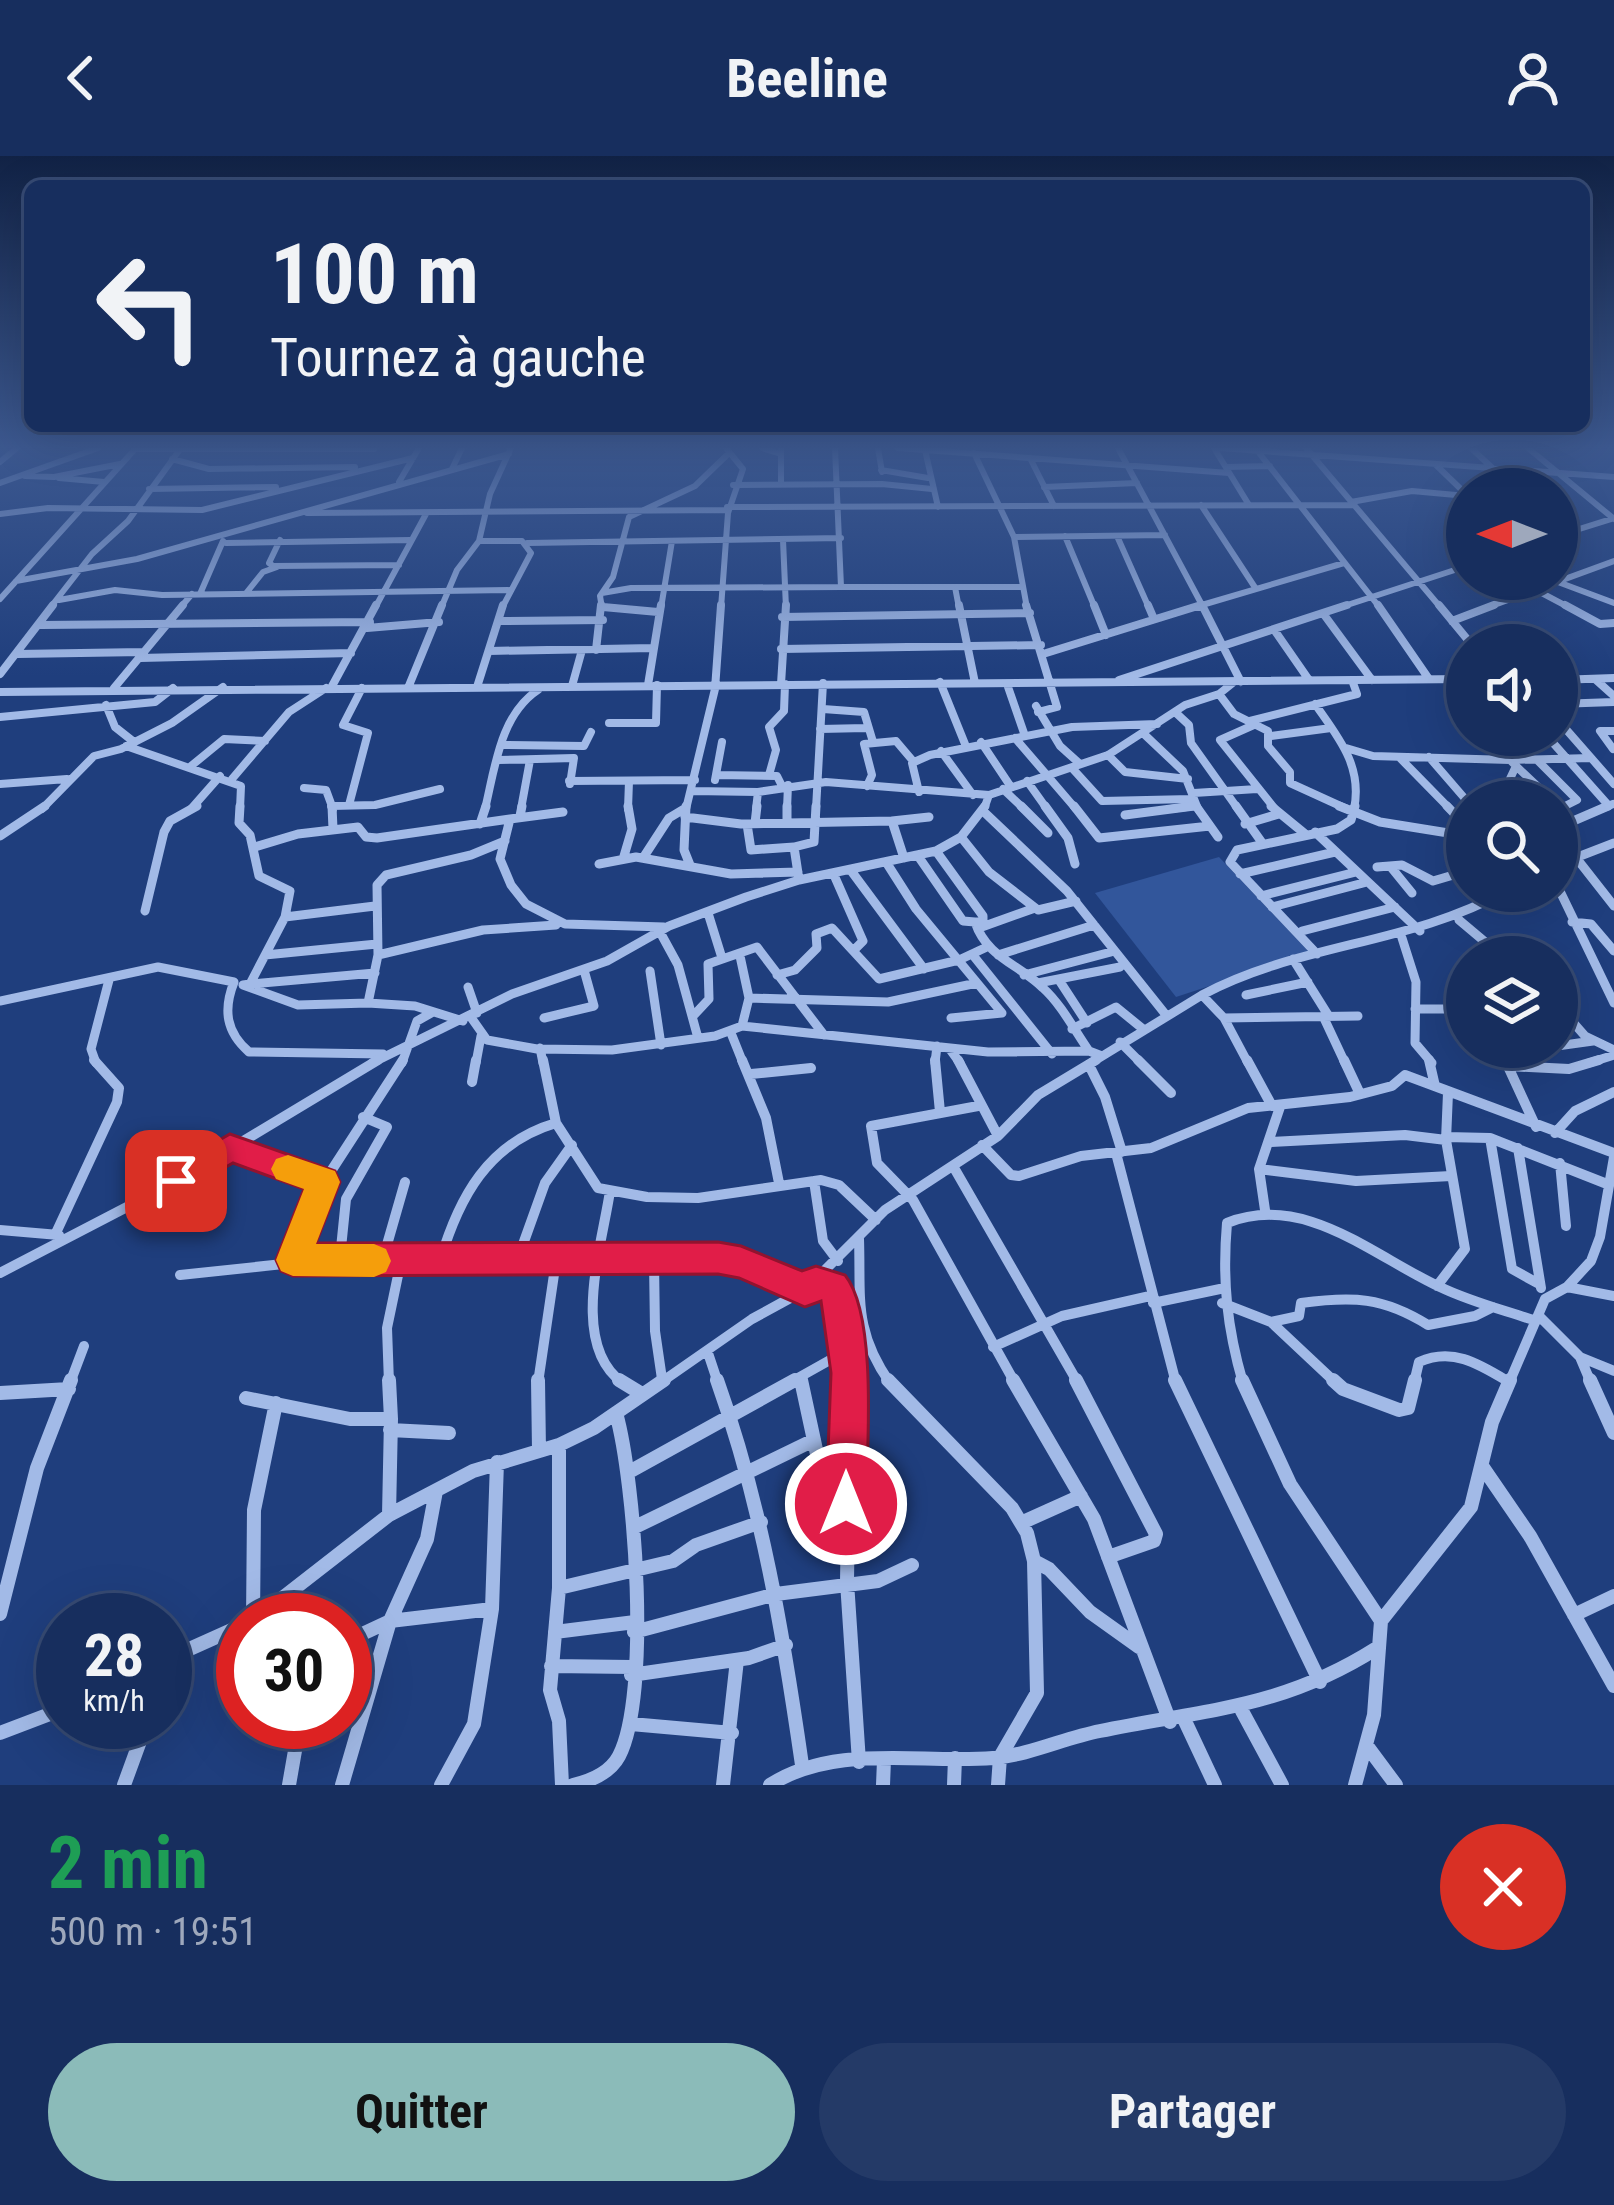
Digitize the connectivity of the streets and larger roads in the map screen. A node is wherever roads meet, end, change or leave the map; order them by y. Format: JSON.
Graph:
{"nodes":[{"id":1,"x":67,"y":524,"type":"edge"},
{"id":2,"x":121,"y":524,"type":"edge"},
{"id":3,"x":256,"y":524,"type":"edge"},
{"id":4,"x":420,"y":524,"type":"edge"},
{"id":5,"x":482,"y":524,"type":"edge"},
{"id":6,"x":626,"y":524,"type":"edge"},
{"id":7,"x":727,"y":524,"type":"edge"},
{"id":8,"x":840,"y":524,"type":"edge"},
{"id":9,"x":1008,"y":524,"type":"edge"},
{"id":10,"x":1159,"y":524,"type":"edge"},
{"id":11,"x":1213,"y":524,"type":"edge"},
{"id":12,"x":1314,"y":524,"type":"edge"},
{"id":13,"x":1369,"y":524,"type":"edge"},
{"id":14,"x":1165,"y":535,"type":"junction"},
{"id":15,"x":1065,"y":536,"type":"junction"},
{"id":16,"x":1117,"y":536,"type":"junction"},
{"id":17,"x":727,"y":537,"type":"junction"},
{"id":18,"x":1014,"y":537,"type":"junction"},
{"id":19,"x":841,"y":538,"type":"junction"},
{"id":20,"x":206,"y":539,"type":"junction"},
{"id":21,"x":410,"y":540,"type":"junction"},
{"id":22,"x":622,"y":540,"type":"junction"},
{"id":23,"x":783,"y":540,"type":"junction"},
{"id":24,"x":280,"y":541,"type":"junction"},
{"id":25,"x":479,"y":541,"type":"junction"},
{"id":26,"x":672,"y":541,"type":"junction"},
{"id":27,"x":226,"y":543,"type":"junction"},
{"id":28,"x":527,"y":543,"type":"junction"},
{"id":29,"x":1614,"y":561,"type":"edge"},
{"id":30,"x":1344,"y":563,"type":"junction"},
{"id":31,"x":399,"y":565,"type":"junction"},
{"id":32,"x":277,"y":567,"type":"junction"},
{"id":33,"x":78,"y":573,"type":"junction"},
{"id":34,"x":1578,"y":573,"type":"edge"},
{"id":35,"x":1446,"y":574,"type":"edge"},
{"id":36,"x":1419,"y":584,"type":"junction"},
{"id":37,"x":8,"y":585,"type":"edge"},
{"id":38,"x":842,"y":587,"type":"junction"},
{"id":39,"x":955,"y":587,"type":"junction"},
{"id":40,"x":1022,"y":587,"type":"junction"},
{"id":41,"x":787,"y":588,"type":"junction"},
{"id":42,"x":1578,"y":588,"type":"edge"},
{"id":43,"x":1256,"y":589,"type":"junction"},
{"id":44,"x":508,"y":590,"type":"junction"},
{"id":45,"x":662,"y":590,"type":"junction"},
{"id":46,"x":723,"y":590,"type":"junction"},
{"id":47,"x":247,"y":592,"type":"junction"},
{"id":48,"x":602,"y":592,"type":"junction"},
{"id":49,"x":450,"y":593,"type":"junction"},
{"id":50,"x":196,"y":594,"type":"junction"},
{"id":51,"x":386,"y":595,"type":"junction"},
{"id":52,"x":0,"y":599,"type":"edge"},
{"id":53,"x":1374,"y":599,"type":"junction"},
{"id":54,"x":59,"y":600,"type":"junction"},
{"id":55,"x":1509,"y":600,"type":"edge"},
{"id":56,"x":1554,"y":600,"type":"edge"},
{"id":57,"x":1614,"y":603,"type":"edge"},
{"id":58,"x":1202,"y":605,"type":"junction"},
{"id":59,"x":603,"y":608,"type":"junction"},
{"id":60,"x":658,"y":612,"type":"junction"},
{"id":61,"x":1030,"y":613,"type":"junction"},
{"id":62,"x":961,"y":614,"type":"junction"},
{"id":63,"x":1325,"y":616,"type":"junction"},
{"id":64,"x":782,"y":617,"type":"junction"},
{"id":65,"x":1154,"y":619,"type":"junction"},
{"id":66,"x":603,"y":620,"type":"junction"},
{"id":67,"x":167,"y":621,"type":"junction"},
{"id":68,"x":500,"y":621,"type":"junction"},
{"id":69,"x":1452,"y":621,"type":"junction"},
{"id":70,"x":439,"y":622,"type":"junction"},
{"id":71,"x":1614,"y":623,"type":"edge"},
{"id":72,"x":1454,"y":624,"type":"edge"},
{"id":73,"x":40,"y":625,"type":"junction"},
{"id":74,"x":368,"y":625,"type":"junction"},
{"id":75,"x":1275,"y":631,"type":"junction"},
{"id":76,"x":1106,"y":635,"type":"junction"},
{"id":77,"x":965,"y":644,"type":"junction"},
{"id":78,"x":1224,"y":647,"type":"junction"},
{"id":79,"x":653,"y":648,"type":"junction"},
{"id":80,"x":781,"y":649,"type":"junction"},
{"id":81,"x":582,"y":650,"type":"junction"},
{"id":82,"x":596,"y":650,"type":"junction"},
{"id":83,"x":1042,"y":650,"type":"junction"},
{"id":84,"x":489,"y":651,"type":"junction"},
{"id":85,"x":351,"y":653,"type":"junction"},
{"id":86,"x":17,"y":654,"type":"junction"},
{"id":87,"x":142,"y":655,"type":"junction"},
{"id":88,"x":0,"y":674,"type":"edge"},
{"id":89,"x":1614,"y":678,"type":"edge"},
{"id":90,"x":1429,"y":679,"type":"junction"},
{"id":91,"x":1446,"y":679,"type":"edge"},
{"id":92,"x":1578,"y":679,"type":"edge"},
{"id":93,"x":1595,"y":679,"type":"junction"},
{"id":94,"x":1309,"y":680,"type":"junction"},
{"id":95,"x":1330,"y":680,"type":"junction"},
{"id":96,"x":1352,"y":680,"type":"junction"},
{"id":97,"x":1372,"y":680,"type":"junction"},
{"id":98,"x":940,"y":682,"type":"junction"},
{"id":99,"x":1238,"y":682,"type":"junction"},
{"id":100,"x":823,"y":683,"type":"junction"},
{"id":101,"x":976,"y":683,"type":"junction"},
{"id":102,"x":716,"y":684,"type":"junction"},
{"id":103,"x":783,"y":684,"type":"junction"},
{"id":104,"x":1007,"y":684,"type":"junction"},
{"id":105,"x":1106,"y":684,"type":"junction"},
{"id":106,"x":652,"y":685,"type":"junction"},
{"id":107,"x":1053,"y":685,"type":"junction"},
{"id":108,"x":551,"y":686,"type":"junction"},
{"id":109,"x":572,"y":686,"type":"junction"},
{"id":110,"x":223,"y":687,"type":"junction"},
{"id":111,"x":477,"y":687,"type":"junction"},
{"id":112,"x":114,"y":688,"type":"junction"},
{"id":113,"x":172,"y":688,"type":"junction"},
{"id":114,"x":329,"y":688,"type":"junction"},
{"id":115,"x":362,"y":688,"type":"junction"},
{"id":116,"x":408,"y":688,"type":"junction"},
{"id":117,"x":3,"y":690,"type":"edge"},
{"id":118,"x":1219,"y":694,"type":"junction"},
{"id":119,"x":1345,"y":697,"type":"junction"},
{"id":120,"x":1614,"y":699,"type":"edge"},
{"id":121,"x":1578,"y":702,"type":"edge"},
{"id":122,"x":1315,"y":704,"type":"junction"},
{"id":123,"x":106,"y":705,"type":"junction"},
{"id":124,"x":823,"y":709,"type":"junction"},
{"id":125,"x":1174,"y":712,"type":"junction"},
{"id":126,"x":0,"y":717,"type":"edge"},
{"id":127,"x":1253,"y":722,"type":"junction"},
{"id":128,"x":609,"y":724,"type":"dead end"},
{"id":129,"x":1157,"y":724,"type":"junction"},
{"id":130,"x":866,"y":728,"type":"junction"},
{"id":131,"x":1331,"y":728,"type":"junction"},
{"id":132,"x":820,"y":729,"type":"junction"},
{"id":133,"x":1614,"y":731,"type":"edge"},
{"id":134,"x":591,"y":732,"type":"dead end"},
{"id":135,"x":1050,"y":732,"type":"junction"},
{"id":136,"x":1144,"y":735,"type":"junction"},
{"id":137,"x":1271,"y":736,"type":"junction"},
{"id":138,"x":1020,"y":738,"type":"junction"},
{"id":139,"x":265,"y":741,"type":"junction"},
{"id":140,"x":722,"y":742,"type":"dead end"},
{"id":141,"x":874,"y":742,"type":"junction"},
{"id":142,"x":981,"y":742,"type":"junction"},
{"id":143,"x":1190,"y":742,"type":"junction"},
{"id":144,"x":1578,"y":742,"type":"edge"},
{"id":145,"x":130,"y":744,"type":"junction"},
{"id":146,"x":965,"y":744,"type":"junction"},
{"id":147,"x":502,"y":745,"type":"junction"},
{"id":148,"x":1169,"y":745,"type":"junction"},
{"id":149,"x":1583,"y":747,"type":"junction"},
{"id":150,"x":1346,"y":748,"type":"junction"},
{"id":151,"x":1614,"y":749,"type":"edge"},
{"id":152,"x":941,"y":751,"type":"junction"},
{"id":153,"x":1108,"y":755,"type":"junction"},
{"id":154,"x":1563,"y":756,"type":"edge"},
{"id":155,"x":1400,"y":758,"type":"junction"},
{"id":156,"x":1429,"y":758,"type":"junction"},
{"id":157,"x":1591,"y":758,"type":"junction"},
{"id":158,"x":1565,"y":759,"type":"junction"},
{"id":159,"x":498,"y":760,"type":"junction"},
{"id":160,"x":530,"y":760,"type":"junction"},
{"id":161,"x":913,"y":761,"type":"junction"},
{"id":162,"x":1538,"y":761,"type":"junction"},
{"id":163,"x":1513,"y":763,"type":"junction"},
{"id":164,"x":191,"y":766,"type":"junction"},
{"id":165,"x":1076,"y":766,"type":"junction"},
{"id":166,"x":1049,"y":774,"type":"junction"},
{"id":167,"x":716,"y":775,"type":"junction"},
{"id":168,"x":769,"y":775,"type":"junction"},
{"id":169,"x":220,"y":776,"type":"junction"},
{"id":170,"x":68,"y":779,"type":"junction"},
{"id":171,"x":232,"y":779,"type":"junction"},
{"id":172,"x":1188,"y":779,"type":"junction"},
{"id":173,"x":695,"y":780,"type":"junction"},
{"id":174,"x":1449,"y":780,"type":"edge"},
{"id":175,"x":1509,"y":780,"type":"edge"},
{"id":176,"x":1531,"y":780,"type":"edge"},
{"id":177,"x":1557,"y":780,"type":"edge"},
{"id":178,"x":629,"y":781,"type":"junction"},
{"id":179,"x":1027,"y":781,"type":"junction"},
{"id":180,"x":1612,"y":781,"type":"edge"},
{"id":181,"x":819,"y":782,"type":"junction"},
{"id":182,"x":0,"y":784,"type":"edge"},
{"id":183,"x":785,"y":785,"type":"junction"},
{"id":184,"x":867,"y":786,"type":"junction"},
{"id":185,"x":304,"y":788,"type":"dead end"},
{"id":186,"x":1007,"y":788,"type":"junction"},
{"id":187,"x":440,"y":789,"type":"dead end"},
{"id":188,"x":1257,"y":789,"type":"junction"},
{"id":189,"x":692,"y":791,"type":"junction"},
{"id":190,"x":714,"y":792,"type":"junction"},
{"id":191,"x":758,"y":792,"type":"junction"},
{"id":192,"x":919,"y":792,"type":"junction"},
{"id":193,"x":1226,"y":792,"type":"junction"},
{"id":194,"x":1446,"y":794,"type":"edge"},
{"id":195,"x":973,"y":795,"type":"junction"},
{"id":196,"x":989,"y":795,"type":"junction"},
{"id":197,"x":1440,"y":798,"type":"junction"},
{"id":198,"x":1193,"y":799,"type":"junction"},
{"id":199,"x":1611,"y":804,"type":"edge"},
{"id":200,"x":349,"y":805,"type":"junction"},
{"id":201,"x":1446,"y":805,"type":"edge"},
{"id":202,"x":331,"y":806,"type":"junction"},
{"id":203,"x":983,"y":811,"type":"junction"},
{"id":204,"x":563,"y":812,"type":"dead end"},
{"id":205,"x":1354,"y":812,"type":"junction"},
{"id":206,"x":684,"y":813,"type":"junction"},
{"id":207,"x":1279,"y":814,"type":"junction"},
{"id":208,"x":1125,"y":815,"type":"dead end"},
{"id":209,"x":515,"y":817,"type":"junction"},
{"id":210,"x":929,"y":817,"type":"dead end"},
{"id":211,"x":1578,"y":819,"type":"edge"},
{"id":212,"x":892,"y":820,"type":"junction"},
{"id":213,"x":787,"y":822,"type":"junction"},
{"id":214,"x":814,"y":823,"type":"junction"},
{"id":215,"x":480,"y":824,"type":"junction"},
{"id":216,"x":751,"y":824,"type":"junction"},
{"id":217,"x":1245,"y":824,"type":"junction"},
{"id":218,"x":1210,"y":826,"type":"junction"},
{"id":219,"x":333,"y":829,"type":"junction"},
{"id":220,"x":1446,"y":829,"type":"edge"},
{"id":221,"x":1309,"y":832,"type":"junction"},
{"id":222,"x":1048,"y":833,"type":"dead end"},
{"id":223,"x":1092,"y":833,"type":"junction"},
{"id":224,"x":0,"y":836,"type":"edge"},
{"id":225,"x":961,"y":837,"type":"junction"},
{"id":226,"x":1218,"y":837,"type":"dead end"},
{"id":227,"x":1068,"y":838,"type":"junction"},
{"id":228,"x":505,"y":841,"type":"junction"},
{"id":229,"x":1614,"y":843,"type":"edge"},
{"id":230,"x":1263,"y":844,"type":"junction"},
{"id":231,"x":255,"y":847,"type":"junction"},
{"id":232,"x":794,"y":847,"type":"junction"},
{"id":233,"x":936,"y":851,"type":"junction"},
{"id":234,"x":1335,"y":852,"type":"junction"},
{"id":235,"x":1578,"y":854,"type":"edge"},
{"id":236,"x":624,"y":856,"type":"junction"},
{"id":237,"x":918,"y":856,"type":"junction"},
{"id":238,"x":643,"y":858,"type":"junction"},
{"id":239,"x":904,"y":858,"type":"junction"},
{"id":240,"x":1578,"y":860,"type":"edge"},
{"id":241,"x":886,"y":862,"type":"junction"},
{"id":242,"x":1075,"y":864,"type":"dead end"},
{"id":243,"x":599,"y":865,"type":"dead end"},
{"id":244,"x":690,"y":866,"type":"junction"},
{"id":245,"x":1390,"y":866,"type":"junction"},
{"id":246,"x":1377,"y":867,"type":"dead end"},
{"id":247,"x":852,"y":872,"type":"junction"},
{"id":248,"x":1356,"y":872,"type":"junction"},
{"id":249,"x":1240,"y":874,"type":"junction"},
{"id":250,"x":834,"y":875,"type":"junction"},
{"id":251,"x":798,"y":876,"type":"junction"},
{"id":252,"x":1446,"y":880,"type":"edge"},
{"id":253,"x":1367,"y":882,"type":"junction"},
{"id":254,"x":1412,"y":893,"type":"dead end"},
{"id":255,"x":1261,"y":896,"type":"junction"},
{"id":256,"x":971,"y":899,"type":"junction"},
{"id":257,"x":1076,"y":901,"type":"junction"},
{"id":258,"x":951,"y":904,"type":"junction"},
{"id":259,"x":375,"y":905,"type":"junction"},
{"id":260,"x":1614,"y":906,"type":"edge"},
{"id":261,"x":1272,"y":907,"type":"junction"},
{"id":262,"x":1395,"y":907,"type":"junction"},
{"id":263,"x":1035,"y":908,"type":"junction"},
{"id":264,"x":145,"y":911,"type":"dead end"},
{"id":265,"x":1472,"y":912,"type":"edge"},
{"id":266,"x":1568,"y":912,"type":"edge"},
{"id":267,"x":708,"y":914,"type":"junction"},
{"id":268,"x":285,"y":917,"type":"junction"},
{"id":269,"x":1459,"y":920,"type":"junction"},
{"id":270,"x":1572,"y":922,"type":"junction"},
{"id":271,"x":556,"y":925,"type":"junction"},
{"id":272,"x":977,"y":925,"type":"junction"},
{"id":273,"x":1094,"y":925,"type":"junction"},
{"id":274,"x":665,"y":929,"type":"junction"},
{"id":275,"x":1302,"y":931,"type":"junction"},
{"id":276,"x":1420,"y":931,"type":"junction"},
{"id":277,"x":1478,"y":936,"type":"edge"},
{"id":278,"x":1402,"y":938,"type":"junction"},
{"id":279,"x":377,"y":950,"type":"junction"},
{"id":280,"x":854,"y":950,"type":"junction"},
{"id":281,"x":993,"y":951,"type":"junction"},
{"id":282,"x":1614,"y":951,"type":"edge"},
{"id":283,"x":1111,"y":952,"type":"junction"},
{"id":284,"x":972,"y":954,"type":"junction"},
{"id":285,"x":1317,"y":954,"type":"junction"},
{"id":286,"x":265,"y":955,"type":"junction"},
{"id":287,"x":740,"y":956,"type":"junction"},
{"id":288,"x":722,"y":958,"type":"junction"},
{"id":289,"x":1293,"y":959,"type":"junction"},
{"id":290,"x":959,"y":960,"type":"junction"},
{"id":291,"x":1120,"y":967,"type":"junction"},
{"id":292,"x":924,"y":969,"type":"junction"},
{"id":293,"x":584,"y":970,"type":"junction"},
{"id":294,"x":650,"y":971,"type":"dead end"},
{"id":295,"x":375,"y":974,"type":"junction"},
{"id":296,"x":777,"y":975,"type":"junction"},
{"id":297,"x":1024,"y":975,"type":"junction"},
{"id":298,"x":109,"y":980,"type":"junction"},
{"id":299,"x":1058,"y":980,"type":"junction"},
{"id":300,"x":977,"y":982,"type":"junction"},
{"id":301,"x":1038,"y":982,"type":"junction"},
{"id":302,"x":1307,"y":982,"type":"junction"},
{"id":303,"x":242,"y":984,"type":"junction"},
{"id":304,"x":468,"y":987,"type":"dead end"},
{"id":305,"x":1202,"y":994,"type":"junction"},
{"id":306,"x":1246,"y":995,"type":"dead end"},
{"id":307,"x":749,"y":998,"type":"junction"},
{"id":308,"x":796,"y":998,"type":"junction"},
{"id":309,"x":0,"y":1001,"type":"edge"},
{"id":310,"x":368,"y":1003,"type":"junction"},
{"id":311,"x":1614,"y":1004,"type":"edge"},
{"id":312,"x":1415,"y":1009,"type":"junction"},
{"id":313,"x":1446,"y":1009,"type":"edge"},
{"id":314,"x":433,"y":1012,"type":"junction"},
{"id":315,"x":694,"y":1015,"type":"junction"},
{"id":316,"x":1326,"y":1015,"type":"junction"},
{"id":317,"x":470,"y":1016,"type":"junction"},
{"id":318,"x":1166,"y":1016,"type":"junction"},
{"id":319,"x":1358,"y":1016,"type":"dead end"},
{"id":320,"x":544,"y":1018,"type":"dead end"},
{"id":321,"x":951,"y":1018,"type":"dead end"},
{"id":322,"x":1224,"y":1018,"type":"junction"},
{"id":323,"x":1087,"y":1023,"type":"junction"},
{"id":324,"x":1578,"y":1025,"type":"edge"},
{"id":325,"x":737,"y":1029,"type":"junction"},
{"id":326,"x":1072,"y":1029,"type":"junction"},
{"id":327,"x":1143,"y":1030,"type":"junction"},
{"id":328,"x":824,"y":1035,"type":"junction"},
{"id":329,"x":481,"y":1036,"type":"junction"},
{"id":330,"x":698,"y":1038,"type":"junction"},
{"id":331,"x":1594,"y":1041,"type":"junction"},
{"id":332,"x":1120,"y":1042,"type":"junction"},
{"id":333,"x":1578,"y":1043,"type":"edge"},
{"id":334,"x":661,"y":1045,"type":"junction"},
{"id":335,"x":943,"y":1046,"type":"junction"},
{"id":336,"x":540,"y":1048,"type":"junction"},
{"id":337,"x":406,"y":1050,"type":"junction"},
{"id":338,"x":1614,"y":1052,"type":"edge"},
{"id":339,"x":389,"y":1054,"type":"junction"},
{"id":340,"x":1052,"y":1054,"type":"junction"},
{"id":341,"x":1093,"y":1057,"type":"junction"},
{"id":342,"x":1578,"y":1066,"type":"edge"},
{"id":343,"x":811,"y":1068,"type":"dead end"},
{"id":344,"x":1509,"y":1068,"type":"edge"},
{"id":345,"x":751,"y":1074,"type":"junction"},
{"id":346,"x":472,"y":1082,"type":"dead end"},
{"id":347,"x":1435,"y":1086,"type":"junction"},
{"id":348,"x":1614,"y":1092,"type":"edge"},
{"id":349,"x":1171,"y":1093,"type":"dead end"},
{"id":350,"x":1448,"y":1093,"type":"junction"},
{"id":351,"x":1360,"y":1094,"type":"junction"},
{"id":352,"x":978,"y":1106,"type":"junction"},
{"id":353,"x":1276,"y":1107,"type":"junction"},
{"id":354,"x":940,"y":1112,"type":"junction"},
{"id":355,"x":363,"y":1117,"type":"junction"},
{"id":356,"x":556,"y":1124,"type":"junction"},
{"id":357,"x":1536,"y":1127,"type":"junction"},
{"id":358,"x":1556,"y":1133,"type":"junction"},
{"id":359,"x":998,"y":1136,"type":"junction"},
{"id":360,"x":1446,"y":1138,"type":"junction"},
{"id":361,"x":1490,"y":1138,"type":"junction"},
{"id":362,"x":1271,"y":1142,"type":"junction"},
{"id":363,"x":572,"y":1145,"type":"junction"},
{"id":364,"x":982,"y":1145,"type":"junction"},
{"id":365,"x":230,"y":1148,"type":"junction"},
{"id":366,"x":1518,"y":1148,"type":"junction"},
{"id":367,"x":1119,"y":1152,"type":"junction"},
{"id":368,"x":1614,"y":1155,"type":"edge"},
{"id":369,"x":1560,"y":1163,"type":"junction"},
{"id":370,"x":953,"y":1166,"type":"junction"},
{"id":371,"x":1259,"y":1169,"type":"junction"},
{"id":372,"x":1451,"y":1177,"type":"junction"},
{"id":373,"x":814,"y":1181,"type":"junction"},
{"id":374,"x":324,"y":1182,"type":"junction"},
{"id":375,"x":405,"y":1182,"type":"dead end"},
{"id":376,"x":779,"y":1183,"type":"junction"},
{"id":377,"x":1607,"y":1184,"type":"junction"},
{"id":378,"x":610,"y":1191,"type":"junction"},
{"id":379,"x":908,"y":1193,"type":"junction"},
{"id":380,"x":1265,"y":1210,"type":"junction"},
{"id":381,"x":876,"y":1220,"type":"junction"},
{"id":382,"x":1566,"y":1226,"type":"dead end"},
{"id":383,"x":0,"y":1230,"type":"edge"},
{"id":384,"x":60,"y":1235,"type":"junction"},
{"id":385,"x":859,"y":1239,"type":"junction"},
{"id":386,"x":340,"y":1258,"type":"junction"},
{"id":387,"x":293,"y":1260,"type":"junction"},
{"id":388,"x":401,"y":1261,"type":"junction"},
{"id":389,"x":440,"y":1261,"type":"junction"},
{"id":390,"x":517,"y":1261,"type":"junction"},
{"id":391,"x":556,"y":1261,"type":"junction"},
{"id":392,"x":653,"y":1261,"type":"junction"},
{"id":393,"x":838,"y":1261,"type":"junction"},
{"id":394,"x":382,"y":1262,"type":"junction"},
{"id":395,"x":601,"y":1262,"type":"junction"},
{"id":396,"x":0,"y":1273,"type":"edge"},
{"id":397,"x":180,"y":1275,"type":"dead end"},
{"id":398,"x":810,"y":1286,"type":"junction"},
{"id":399,"x":1437,"y":1286,"type":"junction"},
{"id":400,"x":1567,"y":1287,"type":"junction"},
{"id":401,"x":1542,"y":1291,"type":"junction"},
{"id":402,"x":1221,"y":1296,"type":"junction"},
{"id":403,"x":1614,"y":1296,"type":"edge"},
{"id":404,"x":1151,"y":1299,"type":"junction"},
{"id":405,"x":1493,"y":1307,"type":"junction"},
{"id":406,"x":1538,"y":1318,"type":"junction"},
{"id":407,"x":1270,"y":1322,"type":"junction"},
{"id":408,"x":1045,"y":1323,"type":"junction"},
{"id":409,"x":84,"y":1346,"type":"dead end"},
{"id":410,"x":993,"y":1347,"type":"junction"},
{"id":411,"x":846,"y":1351,"type":"junction"},
{"id":412,"x":708,"y":1353,"type":"junction"},
{"id":413,"x":1580,"y":1358,"type":"junction"},
{"id":414,"x":1614,"y":1371,"type":"edge"},
{"id":415,"x":801,"y":1378,"type":"junction"},
{"id":416,"x":662,"y":1379,"type":"junction"},
{"id":417,"x":1509,"y":1382,"type":"junction"},
{"id":418,"x":69,"y":1389,"type":"junction"},
{"id":419,"x":0,"y":1394,"type":"edge"},
{"id":420,"x":642,"y":1394,"type":"junction"},
{"id":421,"x":247,"y":1398,"type":"dead end"},
{"id":422,"x":276,"y":1403,"type":"junction"},
{"id":423,"x":616,"y":1413,"type":"junction"},
{"id":424,"x":731,"y":1413,"type":"junction"},
{"id":425,"x":391,"y":1425,"type":"junction"},
{"id":426,"x":448,"y":1433,"type":"dead end"},
{"id":427,"x":1614,"y":1433,"type":"edge"},
{"id":428,"x":814,"y":1439,"type":"junction"},
{"id":429,"x":559,"y":1445,"type":"junction"},
{"id":430,"x":538,"y":1451,"type":"junction"},
{"id":431,"x":497,"y":1462,"type":"junction"},
{"id":432,"x":846,"y":1466,"type":"junction"},
{"id":433,"x":1482,"y":1466,"type":"junction"},
{"id":434,"x":749,"y":1469,"type":"junction"},
{"id":435,"x":629,"y":1472,"type":"junction"},
{"id":436,"x":436,"y":1491,"type":"junction"},
{"id":437,"x":1082,"y":1496,"type":"junction"},
{"id":438,"x":389,"y":1515,"type":"junction"},
{"id":439,"x":760,"y":1522,"type":"junction"},
{"id":440,"x":1021,"y":1523,"type":"junction"},
{"id":441,"x":635,"y":1526,"type":"junction"},
{"id":442,"x":1108,"y":1557,"type":"junction"},
{"id":443,"x":1034,"y":1561,"type":"junction"},
{"id":444,"x":912,"y":1565,"type":"dead end"},
{"id":445,"x":635,"y":1568,"type":"junction"},
{"id":446,"x":847,"y":1582,"type":"junction"},
{"id":447,"x":559,"y":1588,"type":"junction"},
{"id":448,"x":253,"y":1593,"type":"edge"},
{"id":449,"x":289,"y":1593,"type":"edge"},
{"id":450,"x":776,"y":1594,"type":"junction"},
{"id":451,"x":1614,"y":1596,"type":"edge"},
{"id":452,"x":492,"y":1609,"type":"junction"},
{"id":453,"x":0,"y":1614,"type":"edge"},
{"id":454,"x":1574,"y":1615,"type":"junction"},
{"id":455,"x":389,"y":1621,"type":"junction"},
{"id":456,"x":1381,"y":1621,"type":"junction"},
{"id":457,"x":635,"y":1627,"type":"junction"},
{"id":458,"x":372,"y":1629,"type":"edge"},
{"id":459,"x":555,"y":1632,"type":"junction"},
{"id":460,"x":786,"y":1646,"type":"junction"},
{"id":461,"x":1138,"y":1647,"type":"junction"},
{"id":462,"x":1377,"y":1648,"type":"junction"},
{"id":463,"x":737,"y":1660,"type":"junction"},
{"id":464,"x":551,"y":1666,"type":"junction"},
{"id":465,"x":632,"y":1671,"type":"junction"},
{"id":466,"x":1320,"y":1682,"type":"junction"},
{"id":467,"x":1614,"y":1686,"type":"edge"},
{"id":468,"x":1242,"y":1711,"type":"junction"},
{"id":469,"x":36,"y":1719,"type":"edge"},
{"id":470,"x":1177,"y":1720,"type":"junction"},
{"id":471,"x":631,"y":1724,"type":"junction"},
{"id":472,"x":0,"y":1733,"type":"edge"},
{"id":473,"x":732,"y":1733,"type":"junction"},
{"id":474,"x":1367,"y":1747,"type":"junction"},
{"id":475,"x":137,"y":1749,"type":"edge"},
{"id":476,"x":295,"y":1749,"type":"edge"},
{"id":477,"x":1000,"y":1757,"type":"junction"},
{"id":478,"x":955,"y":1758,"type":"junction"},
{"id":479,"x":884,"y":1760,"type":"junction"},
{"id":480,"x":859,"y":1762,"type":"junction"},
{"id":481,"x":802,"y":1765,"type":"junction"},
{"id":482,"x":124,"y":1785,"type":"edge"},
{"id":483,"x":289,"y":1785,"type":"edge"},
{"id":484,"x":342,"y":1785,"type":"edge"},
{"id":485,"x":441,"y":1785,"type":"edge"},
{"id":486,"x":562,"y":1785,"type":"edge"},
{"id":487,"x":573,"y":1785,"type":"edge"},
{"id":488,"x":723,"y":1785,"type":"edge"},
{"id":489,"x":770,"y":1785,"type":"edge"},
{"id":490,"x":883,"y":1785,"type":"edge"},
{"id":491,"x":954,"y":1785,"type":"edge"},
{"id":492,"x":998,"y":1785,"type":"edge"},
{"id":493,"x":1215,"y":1785,"type":"edge"},
{"id":494,"x":1282,"y":1785,"type":"edge"},
{"id":495,"x":1354,"y":1785,"type":"edge"},
{"id":496,"x":1396,"y":1785,"type":"edge"}],
"edges":[{"from":1,"to":37,"type":"street"},
{"from":2,"to":33,"type":"street"},
{"from":3,"to":20,"type":"street"},
{"from":4,"to":21,"type":"street"},
{"from":5,"to":25,"type":"street"},
{"from":6,"to":22,"type":"street"},
{"from":7,"to":17,"type":"street"},
{"from":8,"to":19,"type":"street"},
{"from":9,"to":18,"type":"street"},
{"from":10,"to":14,"type":"street"},
{"from":11,"to":43,"type":"street"},
{"from":12,"to":30,"type":"street"},
{"from":13,"to":36,"type":"street"},
{"from":14,"to":16,"type":"street"},
{"from":14,"to":58,"type":"street"},
{"from":15,"to":16,"type":"street"},
{"from":15,"to":18,"type":"street"},
{"from":15,"to":76,"type":"street"},
{"from":16,"to":65,"type":"street"},
{"from":17,"to":23,"type":"street"},
{"from":17,"to":26,"type":"street"},
{"from":17,"to":46,"type":"street"},
{"from":18,"to":40,"type":"street"},
{"from":19,"to":23,"type":"street"},
{"from":19,"to":38,"type":"street"},
{"from":20,"to":27,"type":"street"},
{"from":20,"to":33,"type":"street"},
{"from":21,"to":24,"type":"street"},
{"from":21,"to":31,"type":"street"},
{"from":22,"to":26,"type":"street"},
{"from":22,"to":28,"type":"street"},
{"from":22,"to":48,"type":"street"},
{"from":23,"to":41,"type":"street"},
{"from":24,"to":27,"type":"street"},
{"from":24,"to":32,"type":"street"},
{"from":25,"to":28,"type":"street"},
{"from":25,"to":49,"type":"street"},
{"from":26,"to":45,"type":"street"},
{"from":27,"to":50,"type":"street"},
{"from":28,"to":44,"type":"street"},
{"from":29,"to":34,"type":"street"},
{"from":30,"to":43,"type":"street"},
{"from":30,"to":53,"type":"street"},
{"from":31,"to":32,"type":"street"},
{"from":31,"to":51,"type":"street"},
{"from":32,"to":47,"type":"street"},
{"from":33,"to":37,"type":"street"},
{"from":33,"to":54,"type":"street"},
{"from":35,"to":36,"type":"street"},
{"from":36,"to":53,"type":"street"},
{"from":36,"to":69,"type":"street"},
{"from":37,"to":52,"type":"street"},
{"from":38,"to":39,"type":"street"},
{"from":38,"to":41,"type":"street"},
{"from":39,"to":40,"type":"street"},
{"from":39,"to":62,"type":"street"},
{"from":40,"to":61,"type":"street"},
{"from":41,"to":46,"type":"street"},
{"from":41,"to":64,"type":"street"},
{"from":42,"to":57,"type":"street"},
{"from":43,"to":58,"type":"street"},
{"from":44,"to":49,"type":"street"},
{"from":44,"to":68,"type":"street"},
{"from":45,"to":46,"type":"street"},
{"from":45,"to":48,"type":"street"},
{"from":45,"to":60,"type":"street"},
{"from":46,"to":102,"type":"street"},
{"from":47,"to":50,"type":"street"},
{"from":47,"to":51,"type":"street"},
{"from":48,"to":59,"type":"street"},
{"from":49,"to":51,"type":"street"},
{"from":49,"to":70,"type":"street"},
{"from":50,"to":54,"type":"street"},
{"from":50,"to":67,"type":"street"},
{"from":51,"to":74,"type":"street"},
{"from":53,"to":63,"type":"street"},
{"from":53,"to":90,"type":"street"},
{"from":54,"to":73,"type":"street"},
{"from":55,"to":69,"type":"street"},
{"from":56,"to":71,"type":"street"},
{"from":58,"to":65,"type":"street"},
{"from":58,"to":78,"type":"street"},
{"from":59,"to":60,"type":"street"},
{"from":59,"to":66,"type":"street"},
{"from":60,"to":79,"type":"street"},
{"from":61,"to":62,"type":"street"},
{"from":61,"to":83,"type":"street"},
{"from":62,"to":64,"type":"street"},
{"from":62,"to":77,"type":"street"},
{"from":63,"to":75,"type":"street"},
{"from":63,"to":97,"type":"street"},
{"from":64,"to":80,"type":"street"},
{"from":65,"to":76,"type":"street"},
{"from":66,"to":68,"type":"street"},
{"from":66,"to":82,"type":"street"},
{"from":67,"to":73,"type":"street"},
{"from":67,"to":74,"type":"street"},
{"from":67,"to":87,"type":"street"},
{"from":68,"to":84,"type":"street"},
{"from":69,"to":72,"type":"street"},
{"from":70,"to":74,"type":"street"},
{"from":70,"to":116,"type":"street"},
{"from":73,"to":86,"type":"street"},
{"from":74,"to":85,"type":"street"},
{"from":75,"to":78,"type":"street"},
{"from":75,"to":94,"type":"street"},
{"from":76,"to":83,"type":"street"},
{"from":77,"to":80,"type":"street"},
{"from":77,"to":83,"type":"street"},
{"from":77,"to":101,"type":"street"},
{"from":78,"to":99,"type":"street"},
{"from":78,"to":105,"type":"street"},
{"from":79,"to":82,"type":"street"},
{"from":79,"to":106,"type":"street"},
{"from":80,"to":103,"type":"street"},
{"from":81,"to":82,"type":"street"},
{"from":81,"to":84,"type":"street"},
{"from":81,"to":109,"type":"street"},
{"from":83,"to":107,"type":"street"},
{"from":84,"to":111,"type":"street"},
{"from":85,"to":87,"type":"street"},
{"from":85,"to":114,"type":"street"},
{"from":86,"to":87,"type":"street"},
{"from":86,"to":88,"type":"street"},
{"from":87,"to":112,"type":"street"},
{"from":89,"to":93,"type":"street"},
{"from":90,"to":91,"type":"street"},
{"from":90,"to":97,"type":"street"},
{"from":92,"to":93,"type":"street"},
{"from":93,"to":120,"type":"street"},
{"from":94,"to":95,"type":"street"},
{"from":94,"to":99,"type":"street"},
{"from":95,"to":96,"type":"street"},
{"from":95,"to":119,"type":"street"},
{"from":96,"to":97,"type":"street"},
{"from":96,"to":119,"type":"street"},
{"from":98,"to":100,"type":"street"},
{"from":98,"to":101,"type":"street"},
{"from":98,"to":146,"type":"street"},
{"from":99,"to":105,"type":"street"},
{"from":99,"to":118,"type":"street"},
{"from":100,"to":103,"type":"street"},
{"from":100,"to":124,"type":"street"},
{"from":101,"to":104,"type":"street"},
{"from":102,"to":103,"type":"street"},
{"from":102,"to":106,"type":"street"},
{"from":102,"to":173,"type":"street"},
{"from":103,"to":168,"type":"street"},
{"from":104,"to":107,"type":"street"},
{"from":104,"to":138,"type":"street"},
{"from":105,"to":107,"type":"street"},
{"from":106,"to":109,"type":"street"},
{"from":106,"to":128,"type":"street"},
{"from":107,"to":135,"type":"street"},
{"from":108,"to":109,"type":"street"},
{"from":108,"to":111,"type":"street"},
{"from":108,"to":147,"type":"street"},
{"from":110,"to":113,"type":"street"},
{"from":110,"to":114,"type":"street"},
{"from":110,"to":145,"type":"street"},
{"from":111,"to":116,"type":"street"},
{"from":112,"to":113,"type":"street"},
{"from":112,"to":117,"type":"street"},
{"from":113,"to":123,"type":"street"},
{"from":114,"to":115,"type":"street"},
{"from":114,"to":139,"type":"street"},
{"from":115,"to":116,"type":"street"},
{"from":115,"to":200,"type":"street"},
{"from":118,"to":125,"type":"street"},
{"from":118,"to":127,"type":"street"},
{"from":119,"to":122,"type":"street"},
{"from":120,"to":121,"type":"street"},
{"from":122,"to":127,"type":"street"},
{"from":122,"to":131,"type":"street"},
{"from":123,"to":126,"type":"street"},
{"from":123,"to":145,"type":"street"},
{"from":124,"to":130,"type":"street"},
{"from":124,"to":132,"type":"street"},
{"from":125,"to":129,"type":"street"},
{"from":125,"to":143,"type":"street"},
{"from":127,"to":137,"type":"street"},
{"from":127,"to":188,"type":"street"},
{"from":129,"to":135,"type":"street"},
{"from":129,"to":136,"type":"street"},
{"from":130,"to":132,"type":"street"},
{"from":130,"to":141,"type":"street"},
{"from":131,"to":137,"type":"street"},
{"from":131,"to":150,"type":"street"},
{"from":132,"to":181,"type":"street"},
{"from":133,"to":151,"type":"street"},
{"from":134,"to":147,"type":"street"},
{"from":135,"to":138,"type":"street"},
{"from":135,"to":165,"type":"street"},
{"from":136,"to":148,"type":"street"},
{"from":136,"to":153,"type":"street"},
{"from":137,"to":205,"type":"street"},
{"from":138,"to":142,"type":"street"},
{"from":138,"to":166,"type":"street"},
{"from":139,"to":164,"type":"street"},
{"from":139,"to":171,"type":"street"},
{"from":140,"to":167,"type":"street"},
{"from":141,"to":161,"type":"street"},
{"from":141,"to":184,"type":"street"},
{"from":142,"to":146,"type":"street"},
{"from":142,"to":186,"type":"street"},
{"from":143,"to":148,"type":"street"},
{"from":143,"to":193,"type":"street"},
{"from":144,"to":149,"type":"street"},
{"from":145,"to":164,"type":"street"},
{"from":145,"to":170,"type":"street"},
{"from":146,"to":152,"type":"street"},
{"from":147,"to":159,"type":"street"},
{"from":148,"to":172,"type":"street"},
{"from":149,"to":151,"type":"street"},
{"from":149,"to":157,"type":"street"},
{"from":150,"to":155,"type":"street"},
{"from":150,"to":205,"type":"street"},
{"from":152,"to":161,"type":"street"},
{"from":152,"to":195,"type":"street"},
{"from":153,"to":165,"type":"street"},
{"from":153,"to":172,"type":"street"},
{"from":154,"to":158,"type":"street"},
{"from":155,"to":156,"type":"street"},
{"from":155,"to":197,"type":"street"},
{"from":156,"to":163,"type":"street"},
{"from":156,"to":174,"type":"street"},
{"from":157,"to":158,"type":"street"},
{"from":157,"to":180,"type":"street"},
{"from":158,"to":162,"type":"street"},
{"from":158,"to":199,"type":"street"},
{"from":159,"to":160,"type":"street"},
{"from":159,"to":215,"type":"street"},
{"from":160,"to":178,"type":"street"},
{"from":160,"to":209,"type":"street"},
{"from":161,"to":192,"type":"street"},
{"from":162,"to":163,"type":"street"},
{"from":162,"to":177,"type":"street"},
{"from":163,"to":175,"type":"street"},
{"from":163,"to":176,"type":"street"},
{"from":164,"to":169,"type":"street"},
{"from":165,"to":166,"type":"street"},
{"from":165,"to":198,"type":"street"},
{"from":166,"to":179,"type":"street"},
{"from":166,"to":223,"type":"street"},
{"from":167,"to":168,"type":"street"},
{"from":167,"to":190,"type":"street"},
{"from":168,"to":183,"type":"street"},
{"from":169,"to":171,"type":"street"},
{"from":169,"to":264,"type":"street"},
{"from":170,"to":182,"type":"street"},
{"from":170,"to":224,"type":"street"},
{"from":171,"to":231,"type":"street"},
{"from":172,"to":198,"type":"street"},
{"from":173,"to":178,"type":"street"},
{"from":173,"to":189,"type":"street"},
{"from":178,"to":236,"type":"street"},
{"from":179,"to":186,"type":"street"},
{"from":179,"to":227,"type":"street"},
{"from":181,"to":183,"type":"street"},
{"from":181,"to":184,"type":"street"},
{"from":181,"to":214,"type":"street"},
{"from":183,"to":191,"type":"street"},
{"from":183,"to":213,"type":"street"},
{"from":184,"to":192,"type":"street"},
{"from":185,"to":202,"type":"street"},
{"from":186,"to":196,"type":"street"},
{"from":186,"to":222,"type":"street"},
{"from":187,"to":200,"type":"street"},
{"from":188,"to":193,"type":"street"},
{"from":188,"to":207,"type":"street"},
{"from":189,"to":190,"type":"street"},
{"from":189,"to":206,"type":"street"},
{"from":190,"to":191,"type":"street"},
{"from":191,"to":216,"type":"street"},
{"from":192,"to":195,"type":"street"},
{"from":193,"to":198,"type":"street"},
{"from":193,"to":217,"type":"street"},
{"from":194,"to":197,"type":"street"},
{"from":195,"to":196,"type":"street"},
{"from":196,"to":203,"type":"street"},
{"from":197,"to":201,"type":"street"},
{"from":198,"to":208,"type":"street"},
{"from":198,"to":218,"type":"street"},
{"from":199,"to":211,"type":"street"},
{"from":200,"to":202,"type":"street"},
{"from":202,"to":219,"type":"street"},
{"from":203,"to":225,"type":"street"},
{"from":203,"to":257,"type":"street"},
{"from":204,"to":209,"type":"street"},
{"from":205,"to":220,"type":"street"},
{"from":205,"to":221,"type":"street"},
{"from":206,"to":216,"type":"street"},
{"from":206,"to":238,"type":"street"},
{"from":206,"to":244,"type":"street"},
{"from":207,"to":217,"type":"street"},
{"from":207,"to":221,"type":"street"},
{"from":209,"to":215,"type":"street"},
{"from":209,"to":228,"type":"street"},
{"from":210,"to":212,"type":"street"},
{"from":212,"to":214,"type":"street"},
{"from":212,"to":239,"type":"street"},
{"from":213,"to":214,"type":"street"},
{"from":213,"to":216,"type":"street"},
{"from":214,"to":232,"type":"street"},
{"from":215,"to":219,"type":"street"},
{"from":216,"to":232,"type":"street"},
{"from":217,"to":230,"type":"street"},
{"from":218,"to":223,"type":"street"},
{"from":218,"to":226,"type":"street"},
{"from":219,"to":231,"type":"street"},
{"from":221,"to":230,"type":"street"},
{"from":221,"to":234,"type":"street"},
{"from":223,"to":227,"type":"street"},
{"from":225,"to":233,"type":"street"},
{"from":225,"to":263,"type":"street"},
{"from":227,"to":242,"type":"street"},
{"from":228,"to":259,"type":"street"},
{"from":228,"to":271,"type":"street"},
{"from":229,"to":235,"type":"street"},
{"from":230,"to":249,"type":"street"},
{"from":231,"to":268,"type":"street"},
{"from":232,"to":251,"type":"street"},
{"from":233,"to":237,"type":"street"},
{"from":233,"to":256,"type":"street"},
{"from":234,"to":248,"type":"street"},
{"from":234,"to":249,"type":"street"},
{"from":236,"to":238,"type":"street"},
{"from":236,"to":243,"type":"street"},
{"from":237,"to":239,"type":"street"},
{"from":237,"to":258,"type":"street"},
{"from":238,"to":244,"type":"street"},
{"from":239,"to":241,"type":"street"},
{"from":240,"to":260,"type":"street"},
{"from":241,"to":247,"type":"street"},
{"from":241,"to":290,"type":"street"},
{"from":244,"to":251,"type":"street"},
{"from":245,"to":246,"type":"street"},
{"from":245,"to":252,"type":"street"},
{"from":245,"to":254,"type":"street"},
{"from":247,"to":250,"type":"street"},
{"from":247,"to":292,"type":"street"},
{"from":248,"to":253,"type":"street"},
{"from":248,"to":255,"type":"street"},
{"from":249,"to":255,"type":"street"},
{"from":250,"to":251,"type":"street"},
{"from":250,"to":280,"type":"street"},
{"from":251,"to":267,"type":"street"},
{"from":253,"to":261,"type":"street"},
{"from":253,"to":262,"type":"street"},
{"from":255,"to":261,"type":"street"},
{"from":256,"to":258,"type":"street"},
{"from":256,"to":272,"type":"street"},
{"from":257,"to":263,"type":"street"},
{"from":257,"to":273,"type":"street"},
{"from":258,"to":272,"type":"street"},
{"from":259,"to":268,"type":"street"},
{"from":259,"to":279,"type":"street"},
{"from":261,"to":275,"type":"street"},
{"from":262,"to":275,"type":"street"},
{"from":262,"to":276,"type":"street"},
{"from":263,"to":272,"type":"street"},
{"from":265,"to":269,"type":"street"},
{"from":266,"to":270,"type":"street"},
{"from":267,"to":274,"type":"street"},
{"from":267,"to":288,"type":"street"},
{"from":268,"to":286,"type":"street"},
{"from":269,"to":276,"type":"street"},
{"from":269,"to":277,"type":"street"},
{"from":270,"to":282,"type":"street"},
{"from":270,"to":311,"type":"street"},
{"from":271,"to":274,"type":"street"},
{"from":271,"to":279,"type":"street"},
{"from":272,"to":281,"type":"street"},
{"from":273,"to":281,"type":"street"},
{"from":273,"to":283,"type":"street"},
{"from":274,"to":293,"type":"street"},
{"from":274,"to":315,"type":"street"},
{"from":275,"to":285,"type":"street"},
{"from":276,"to":278,"type":"street"},
{"from":278,"to":285,"type":"street"},
{"from":278,"to":312,"type":"street"},
{"from":279,"to":286,"type":"street"},
{"from":279,"to":295,"type":"street"},
{"from":280,"to":292,"type":"street"},
{"from":280,"to":296,"type":"street"},
{"from":281,"to":284,"type":"street"},
{"from":281,"to":297,"type":"street"},
{"from":283,"to":291,"type":"street"},
{"from":283,"to":297,"type":"street"},
{"from":284,"to":290,"type":"street"},
{"from":284,"to":340,"type":"street"},
{"from":285,"to":289,"type":"street"},
{"from":286,"to":303,"type":"street"},
{"from":287,"to":288,"type":"street"},
{"from":287,"to":296,"type":"street"},
{"from":287,"to":307,"type":"street"},
{"from":288,"to":315,"type":"street"},
{"from":289,"to":302,"type":"street"},
{"from":289,"to":305,"type":"street"},
{"from":290,"to":292,"type":"street"},
{"from":290,"to":300,"type":"street"},
{"from":291,"to":299,"type":"street"},
{"from":291,"to":318,"type":"street"},
{"from":293,"to":317,"type":"street"},
{"from":293,"to":320,"type":"street"},
{"from":294,"to":334,"type":"street"},
{"from":295,"to":303,"type":"street"},
{"from":295,"to":310,"type":"street"},
{"from":296,"to":308,"type":"street"},
{"from":297,"to":301,"type":"street"},
{"from":298,"to":303,"type":"street"},
{"from":298,"to":309,"type":"street"},
{"from":298,"to":384,"type":"street"},
{"from":299,"to":301,"type":"street"},
{"from":299,"to":323,"type":"street"},
{"from":300,"to":308,"type":"street"},
{"from":300,"to":321,"type":"street"},
{"from":301,"to":326,"type":"street"},
{"from":302,"to":306,"type":"street"},
{"from":302,"to":316,"type":"street"},
{"from":303,"to":310,"type":"street"},
{"from":303,"to":339,"type":"street"},
{"from":304,"to":317,"type":"street"},
{"from":305,"to":318,"type":"street"},
{"from":305,"to":322,"type":"street"},
{"from":307,"to":308,"type":"street"},
{"from":307,"to":325,"type":"street"},
{"from":308,"to":328,"type":"street"},
{"from":310,"to":314,"type":"street"},
{"from":312,"to":313,"type":"street"},
{"from":312,"to":347,"type":"street"},
{"from":314,"to":317,"type":"street"},
{"from":314,"to":337,"type":"street"},
{"from":315,"to":330,"type":"street"},
{"from":316,"to":319,"type":"street"},
{"from":316,"to":322,"type":"street"},
{"from":316,"to":351,"type":"street"},
{"from":317,"to":329,"type":"street"},
{"from":317,"to":337,"type":"street"},
{"from":318,"to":327,"type":"street"},
{"from":322,"to":353,"type":"street"},
{"from":323,"to":326,"type":"street"},
{"from":323,"to":327,"type":"street"},
{"from":324,"to":331,"type":"street"},
{"from":325,"to":328,"type":"street"},
{"from":325,"to":330,"type":"street"},
{"from":325,"to":345,"type":"street"},
{"from":326,"to":341,"type":"street"},
{"from":327,"to":332,"type":"street"},
{"from":328,"to":335,"type":"street"},
{"from":329,"to":336,"type":"street"},
{"from":329,"to":346,"type":"street"},
{"from":330,"to":334,"type":"street"},
{"from":331,"to":333,"type":"street"},
{"from":331,"to":338,"type":"street"},
{"from":332,"to":341,"type":"street"},
{"from":332,"to":349,"type":"street"},
{"from":334,"to":336,"type":"street"},
{"from":335,"to":340,"type":"street"},
{"from":335,"to":352,"type":"street"},
{"from":335,"to":354,"type":"street"},
{"from":336,"to":356,"type":"street"},
{"from":337,"to":339,"type":"street"},
{"from":337,"to":355,"type":"street"},
{"from":338,"to":342,"type":"street"},
{"from":339,"to":365,"type":"street"},
{"from":340,"to":341,"type":"street"},
{"from":341,"to":359,"type":"street"},
{"from":341,"to":367,"type":"street"},
{"from":343,"to":345,"type":"street"},
{"from":344,"to":357,"type":"street"},
{"from":345,"to":376,"type":"street"},
{"from":347,"to":350,"type":"street"},
{"from":347,"to":351,"type":"street"},
{"from":348,"to":358,"type":"street"},
{"from":350,"to":357,"type":"street"},
{"from":350,"to":360,"type":"street"},
{"from":351,"to":353,"type":"street"},
{"from":352,"to":354,"type":"street"},
{"from":352,"to":359,"type":"street"},
{"from":353,"to":362,"type":"street"},
{"from":353,"to":367,"type":"street"},
{"from":354,"to":379,"type":"street"},
{"from":355,"to":374,"type":"street"},
{"from":355,"to":386,"type":"street"},
{"from":356,"to":363,"type":"street"},
{"from":356,"to":389,"type":"street"},
{"from":357,"to":358,"type":"street"},
{"from":358,"to":368,"type":"street"},
{"from":359,"to":364,"type":"street"},
{"from":360,"to":361,"type":"street"},
{"from":360,"to":362,"type":"street"},
{"from":360,"to":372,"type":"street"},
{"from":361,"to":366,"type":"street"},
{"from":361,"to":401,"type":"street"},
{"from":362,"to":371,"type":"street"},
{"from":363,"to":378,"type":"street"},
{"from":363,"to":390,"type":"street"},
{"from":364,"to":367,"type":"street"},
{"from":364,"to":370,"type":"street"},
{"from":365,"to":374,"type":"street"},
{"from":365,"to":384,"type":"street"},
{"from":366,"to":369,"type":"street"},
{"from":366,"to":401,"type":"street"},
{"from":367,"to":404,"type":"street"},
{"from":368,"to":377,"type":"street"},
{"from":369,"to":377,"type":"street"},
{"from":369,"to":382,"type":"street"},
{"from":370,"to":379,"type":"street"},
{"from":370,"to":408,"type":"street"},
{"from":371,"to":372,"type":"street"},
{"from":371,"to":380,"type":"street"},
{"from":372,"to":399,"type":"street"},
{"from":373,"to":376,"type":"street"},
{"from":373,"to":381,"type":"street"},
{"from":373,"to":393,"type":"street"},
{"from":374,"to":387,"type":"street"},
{"from":375,"to":394,"type":"street"},
{"from":376,"to":378,"type":"street"},
{"from":377,"to":400,"type":"street"},
{"from":378,"to":395,"type":"street"},
{"from":379,"to":381,"type":"street"},
{"from":379,"to":410,"type":"street"},
{"from":380,"to":399,"type":"street"},
{"from":380,"to":402,"type":"street"},
{"from":381,"to":385,"type":"street"},
{"from":383,"to":384,"type":"street"},
{"from":384,"to":396,"type":"street"},
{"from":385,"to":393,"type":"street"},
{"from":385,"to":440,"type":"street"},
{"from":386,"to":387,"type":"street"},
{"from":386,"to":394,"type":"street"},
{"from":387,"to":397,"type":"street"},
{"from":388,"to":389,"type":"street"},
{"from":388,"to":394,"type":"street"},
{"from":388,"to":425,"type":"street"},
{"from":389,"to":390,"type":"street"},
{"from":390,"to":391,"type":"street"},
{"from":391,"to":395,"type":"street"},
{"from":391,"to":430,"type":"street"},
{"from":392,"to":395,"type":"street"},
{"from":392,"to":398,"type":"street"},
{"from":392,"to":416,"type":"street"},
{"from":393,"to":398,"type":"street"},
{"from":395,"to":420,"type":"street"},
{"from":398,"to":411,"type":"street"},
{"from":398,"to":412,"type":"street"},
{"from":399,"to":405,"type":"street"},
{"from":400,"to":401,"type":"street"},
{"from":400,"to":403,"type":"street"},
{"from":401,"to":406,"type":"street"},
{"from":402,"to":404,"type":"street"},
{"from":402,"to":407,"type":"street"},
{"from":402,"to":456,"type":"street"},
{"from":404,"to":408,"type":"street"},
{"from":404,"to":466,"type":"street"},
{"from":405,"to":406,"type":"street"},
{"from":405,"to":407,"type":"street"},
{"from":406,"to":413,"type":"street"},
{"from":406,"to":417,"type":"street"},
{"from":407,"to":417,"type":"street"},
{"from":408,"to":410,"type":"street"},
{"from":408,"to":442,"type":"street"},
{"from":409,"to":418,"type":"street"},
{"from":410,"to":437,"type":"street"},
{"from":411,"to":415,"type":"street"},
{"from":411,"to":432,"type":"street"},
{"from":412,"to":416,"type":"street"},
{"from":412,"to":424,"type":"street"},
{"from":413,"to":414,"type":"street"},
{"from":413,"to":427,"type":"street"},
{"from":415,"to":424,"type":"street"},
{"from":415,"to":428,"type":"street"},
{"from":416,"to":420,"type":"street"},
{"from":417,"to":433,"type":"street"},
{"from":418,"to":419,"type":"street"},
{"from":418,"to":453,"type":"street"},
{"from":420,"to":423,"type":"street"},
{"from":421,"to":422,"type":"street"},
{"from":422,"to":425,"type":"street"},
{"from":422,"to":448,"type":"street"},
{"from":423,"to":429,"type":"street"},
{"from":423,"to":435,"type":"street"},
{"from":424,"to":434,"type":"street"},
{"from":424,"to":435,"type":"street"},
{"from":425,"to":426,"type":"street"},
{"from":425,"to":438,"type":"street"},
{"from":428,"to":432,"type":"street"},
{"from":428,"to":434,"type":"street"},
{"from":429,"to":430,"type":"street"},
{"from":429,"to":447,"type":"street"},
{"from":430,"to":431,"type":"street"},
{"from":431,"to":436,"type":"street"},
{"from":431,"to":452,"type":"street"},
{"from":432,"to":446,"type":"street"},
{"from":433,"to":454,"type":"street"},
{"from":433,"to":456,"type":"street"},
{"from":434,"to":439,"type":"street"},
{"from":434,"to":441,"type":"street"},
{"from":435,"to":441,"type":"street"},
{"from":436,"to":438,"type":"street"},
{"from":436,"to":455,"type":"street"},
{"from":437,"to":440,"type":"street"},
{"from":437,"to":442,"type":"street"},
{"from":438,"to":449,"type":"street"},
{"from":439,"to":445,"type":"street"},
{"from":439,"to":450,"type":"street"},
{"from":440,"to":443,"type":"street"},
{"from":441,"to":445,"type":"street"},
{"from":442,"to":461,"type":"street"},
{"from":443,"to":461,"type":"street"},
{"from":443,"to":477,"type":"street"},
{"from":444,"to":446,"type":"street"},
{"from":445,"to":447,"type":"street"},
{"from":445,"to":457,"type":"street"},
{"from":446,"to":450,"type":"street"},
{"from":446,"to":480,"type":"street"},
{"from":447,"to":459,"type":"street"},
{"from":450,"to":457,"type":"street"},
{"from":450,"to":460,"type":"street"},
{"from":451,"to":454,"type":"street"},
{"from":452,"to":455,"type":"street"},
{"from":452,"to":485,"type":"street"},
{"from":454,"to":467,"type":"street"},
{"from":455,"to":458,"type":"street"},
{"from":455,"to":484,"type":"street"},
{"from":456,"to":462,"type":"street"},
{"from":457,"to":459,"type":"street"},
{"from":457,"to":465,"type":"street"},
{"from":459,"to":464,"type":"street"},
{"from":460,"to":463,"type":"street"},
{"from":460,"to":481,"type":"street"},
{"from":461,"to":470,"type":"street"},
{"from":462,"to":466,"type":"street"},
{"from":462,"to":474,"type":"street"},
{"from":463,"to":465,"type":"street"},
{"from":463,"to":473,"type":"street"},
{"from":464,"to":465,"type":"street"},
{"from":464,"to":486,"type":"street"},
{"from":465,"to":471,"type":"street"},
{"from":466,"to":468,"type":"street"},
{"from":468,"to":470,"type":"street"},
{"from":468,"to":494,"type":"street"},
{"from":469,"to":472,"type":"street"},
{"from":470,"to":477,"type":"street"},
{"from":470,"to":493,"type":"street"},
{"from":471,"to":473,"type":"street"},
{"from":471,"to":487,"type":"street"},
{"from":473,"to":488,"type":"street"},
{"from":474,"to":495,"type":"street"},
{"from":474,"to":496,"type":"street"},
{"from":475,"to":482,"type":"street"},
{"from":476,"to":483,"type":"street"},
{"from":477,"to":478,"type":"street"},
{"from":477,"to":492,"type":"street"},
{"from":478,"to":479,"type":"street"},
{"from":478,"to":491,"type":"street"},
{"from":479,"to":480,"type":"street"},
{"from":479,"to":490,"type":"street"},
{"from":480,"to":481,"type":"street"},
{"from":481,"to":489,"type":"street"}]}
